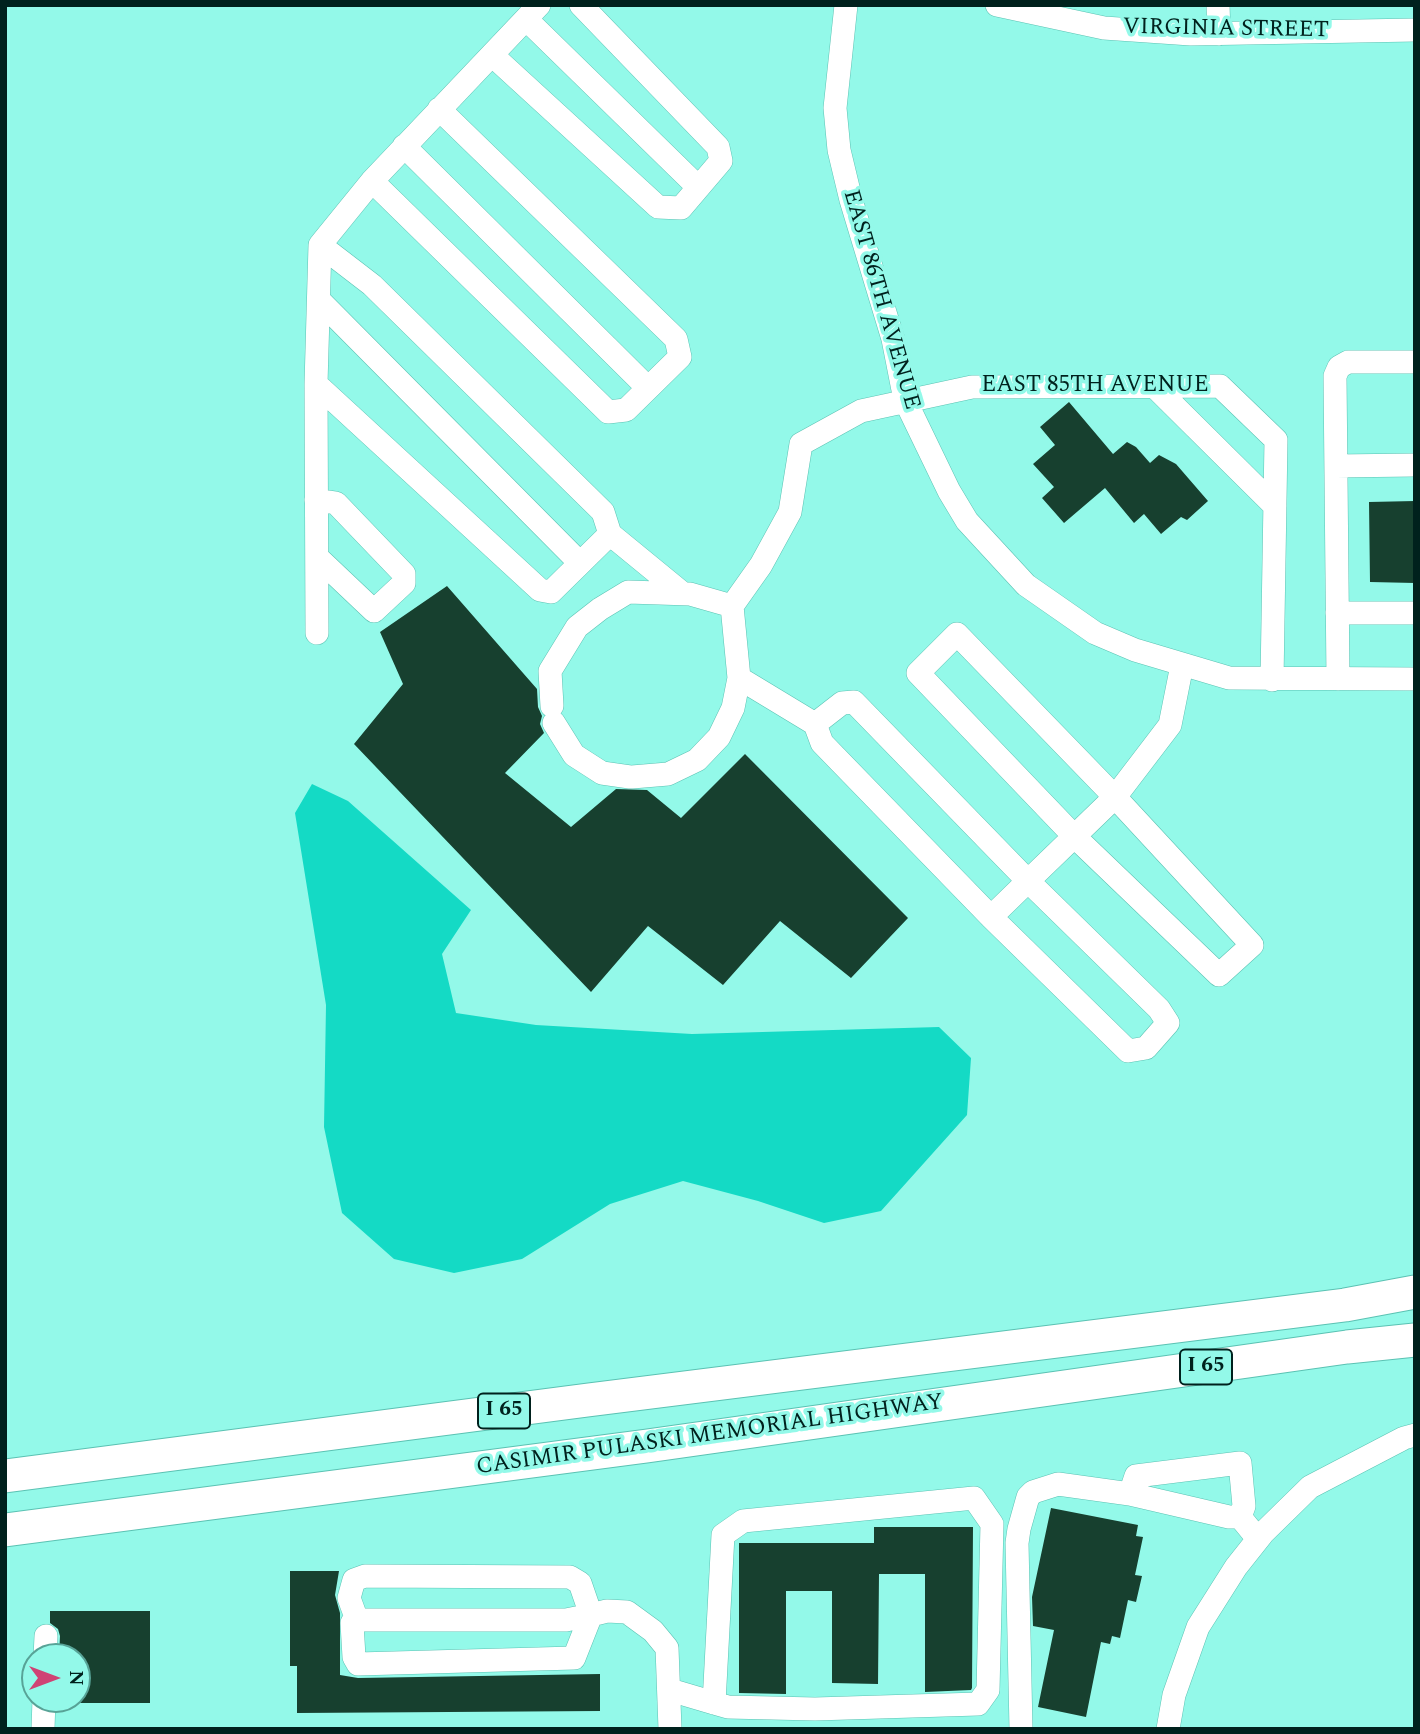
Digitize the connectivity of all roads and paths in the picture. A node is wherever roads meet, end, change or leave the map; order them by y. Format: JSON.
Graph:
{"nodes":[{"id":1,"x":582,"y":5,"type":"edge"},
{"id":2,"x":846,"y":5,"type":"edge"},
{"id":3,"x":997,"y":5,"type":"edge"},
{"id":4,"x":1219,"y":5,"type":"edge"},
{"id":5,"x":533,"y":12,"type":"edge"},
{"id":6,"x":1077,"y":14,"type":"edge"},
{"id":7,"x":1415,"y":30,"type":"edge"},
{"id":8,"x":1219,"y":34,"type":"junction"},
{"id":9,"x":492,"y":55,"type":"junction"},
{"id":10,"x":439,"y":109,"type":"junction"},
{"id":11,"x":404,"y":146,"type":"junction"},
{"id":12,"x":372,"y":181,"type":"junction"},
{"id":13,"x":698,"y":187,"type":"junction"},
{"id":14,"x":320,"y":245,"type":"junction"},
{"id":15,"x":319,"y":300,"type":"junction"},
{"id":16,"x":1415,"y":362,"type":"edge"},
{"id":17,"x":316,"y":384,"type":"junction"},
{"id":18,"x":1153,"y":385,"type":"junction"},
{"id":19,"x":648,"y":388,"type":"junction"},
{"id":20,"x":905,"y":400,"type":"junction"},
{"id":21,"x":1415,"y":465,"type":"edge"},
{"id":22,"x":1336,"y":466,"type":"junction"},
{"id":23,"x":317,"y":500,"type":"junction"},
{"id":24,"x":1275,"y":506,"type":"junction"},
{"id":25,"x":610,"y":534,"type":"junction"},
{"id":26,"x":317,"y":557,"type":"junction"},
{"id":27,"x":580,"y":562,"type":"junction"},
{"id":28,"x":682,"y":593,"type":"junction"},
{"id":29,"x":732,"y":606,"type":"junction"},
{"id":30,"x":1337,"y":613,"type":"junction"},
{"id":31,"x":1415,"y":613,"type":"edge"},
{"id":32,"x":317,"y":633,"type":"dead end"},
{"id":33,"x":1182,"y":665,"type":"junction"},
{"id":34,"x":739,"y":678,"type":"junction"},
{"id":35,"x":1338,"y":679,"type":"junction"},
{"id":36,"x":1415,"y":679,"type":"edge"},
{"id":37,"x":1272,"y":680,"type":"junction"},
{"id":38,"x":816,"y":724,"type":"junction"},
{"id":39,"x":1115,"y":797,"type":"junction"},
{"id":40,"x":1074,"y":836,"type":"junction"},
{"id":41,"x":1028,"y":881,"type":"junction"},
{"id":42,"x":991,"y":917,"type":"junction"},
{"id":43,"x":1415,"y":1292,"type":"edge"},
{"id":44,"x":1415,"y":1340,"type":"edge"},
{"id":45,"x":1415,"y":1435,"type":"edge"},
{"id":46,"x":5,"y":1476,"type":"edge"},
{"id":47,"x":1130,"y":1494,"type":"junction"},
{"id":48,"x":1240,"y":1517,"type":"junction"},
{"id":49,"x":5,"y":1530,"type":"edge"},
{"id":50,"x":1261,"y":1536,"type":"junction"},
{"id":51,"x":592,"y":1615,"type":"junction"},
{"id":52,"x":357,"y":1620,"type":"junction"},
{"id":53,"x":670,"y":1690,"type":"junction"},
{"id":54,"x":714,"y":1703,"type":"junction"},
{"id":55,"x":670,"y":1729,"type":"edge"},
{"id":56,"x":1021,"y":1729,"type":"edge"},
{"id":57,"x":1168,"y":1729,"type":"edge"}],
"edges":[{"from":1,"to":13,"type":"street"},
{"from":2,"to":20,"type":"street","name":"EAST 86TH AVENUE"},
{"from":3,"to":6,"type":"street","name":"VIRGINIA STREET"},
{"from":4,"to":8,"type":"street"},
{"from":5,"to":9,"type":"street"},
{"from":5,"to":13,"type":"street"},
{"from":6,"to":8,"type":"street","name":"VIRGINIA STREET"},
{"from":7,"to":8,"type":"street","name":"VIRGINIA STREET"},
{"from":9,"to":10,"type":"street"},
{"from":9,"to":13,"type":"street"},
{"from":10,"to":11,"type":"street"},
{"from":10,"to":19,"type":"street"},
{"from":11,"to":12,"type":"street"},
{"from":11,"to":19,"type":"street"},
{"from":12,"to":14,"type":"street"},
{"from":12,"to":19,"type":"street"},
{"from":14,"to":15,"type":"street"},
{"from":14,"to":25,"type":"street"},
{"from":15,"to":17,"type":"street"},
{"from":15,"to":27,"type":"street"},
{"from":16,"to":22,"type":"street"},
{"from":17,"to":23,"type":"street"},
{"from":17,"to":27,"type":"street"},
{"from":18,"to":20,"type":"street","name":"EAST 85TH AVENUE"},
{"from":18,"to":24,"type":"street"},
{"from":18,"to":24,"type":"street","name":"EAST 85TH AVENUE"},
{"from":20,"to":29,"type":"street","name":"EAST 85TH AVENUE"},
{"from":20,"to":33,"type":"street","name":"EAST 86TH AVENUE"},
{"from":21,"to":22,"type":"street"},
{"from":22,"to":30,"type":"street"},
{"from":23,"to":26,"type":"street"},
{"from":23,"to":26,"type":"street"},
{"from":24,"to":37,"type":"street","name":"EAST 85TH AVENUE"},
{"from":25,"to":27,"type":"street"},
{"from":25,"to":28,"type":"street"},
{"from":26,"to":32,"type":"street"},
{"from":28,"to":29,"type":"street"},
{"from":28,"to":34,"type":"street"},
{"from":29,"to":34,"type":"street"},
{"from":30,"to":31,"type":"street"},
{"from":30,"to":35,"type":"street"},
{"from":33,"to":37,"type":"street","name":"EAST 86TH AVENUE"},
{"from":33,"to":39,"type":"street"},
{"from":34,"to":38,"type":"street"},
{"from":35,"to":36,"type":"street","name":"EAST 86TH AVENUE"},
{"from":35,"to":37,"type":"street","name":"EAST 86TH AVENUE"},
{"from":38,"to":41,"type":"street"},
{"from":38,"to":42,"type":"street"},
{"from":39,"to":40,"type":"street"},
{"from":39,"to":40,"type":"street"},
{"from":39,"to":40,"type":"street"},
{"from":40,"to":41,"type":"street"},
{"from":41,"to":42,"type":"street"},
{"from":41,"to":42,"type":"street"},
{"from":43,"to":46,"type":"highway","name":"CASIMIR PULASKI MEMORIAL HIGHWAY","number":"I 65"},
{"from":44,"to":49,"type":"highway","name":"CASIMIR PULASKI MEMORIAL HIGHWAY","number":"I 65"},
{"from":45,"to":50,"type":"street"},
{"from":47,"to":48,"type":"street"},
{"from":47,"to":48,"type":"street"},
{"from":47,"to":56,"type":"street"},
{"from":48,"to":50,"type":"street"},
{"from":50,"to":57,"type":"street"},
{"from":51,"to":52,"type":"street"},
{"from":51,"to":52,"type":"street"},
{"from":51,"to":52,"type":"street"},
{"from":51,"to":53,"type":"street"},
{"from":53,"to":54,"type":"street"},
{"from":53,"to":55,"type":"street"},
{"from":54,"to":54,"type":"street"}]}
